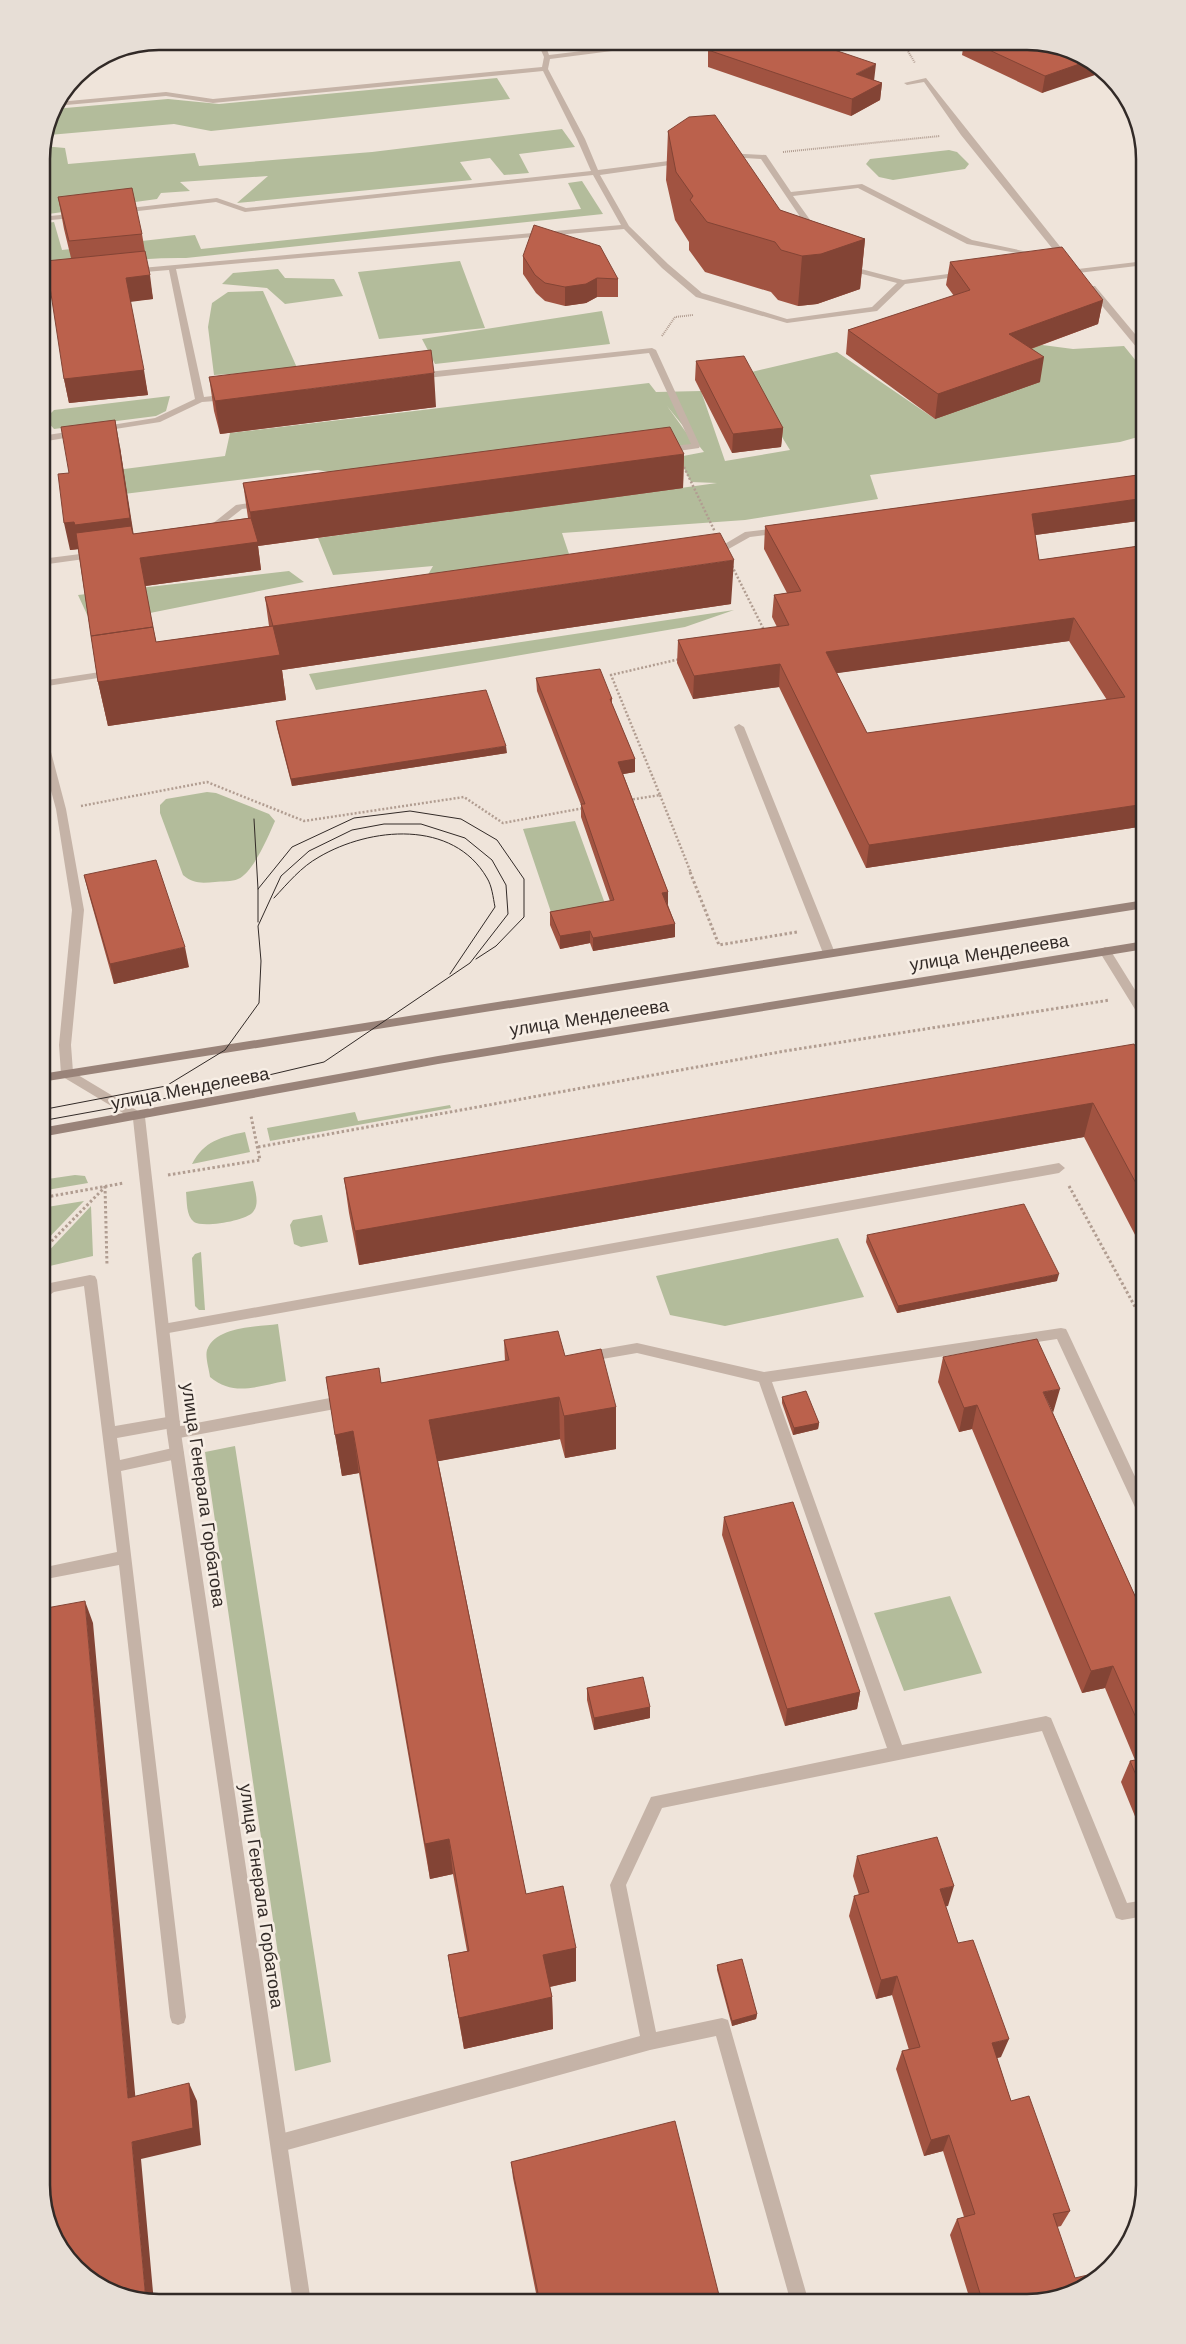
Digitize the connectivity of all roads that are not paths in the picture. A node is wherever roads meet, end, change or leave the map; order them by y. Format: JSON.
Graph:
{"nodes":[{"id":1,"x":544,"y":50,"type":"edge"},
{"id":2,"x":608,"y":50,"type":"edge"},
{"id":3,"x":547,"y":57,"type":"junction"},
{"id":4,"x":545,"y":69,"type":"junction"},
{"id":5,"x":906,"y":83,"type":"dead end"},
{"id":6,"x":65,"y":103,"type":"edge"},
{"id":7,"x":715,"y":156,"type":"edge"},
{"id":8,"x":697,"y":159,"type":"edge"},
{"id":9,"x":595,"y":173,"type":"junction"},
{"id":10,"x":789,"y":194,"type":"junction"},
{"id":11,"x":110,"y":212,"type":"edge"},
{"id":12,"x":90,"y":214,"type":"edge"},
{"id":13,"x":50,"y":218,"type":"edge"},
{"id":14,"x":626,"y":227,"type":"junction"},
{"id":15,"x":821,"y":241,"type":"edge"},
{"id":16,"x":1048,"y":257,"type":"edge"},
{"id":17,"x":1058,"y":260,"type":"edge"},
{"id":18,"x":1068,"y":261,"type":"junction"},
{"id":19,"x":1136,"y":264,"type":"edge"},
{"id":20,"x":836,"y":265,"type":"edge"},
{"id":21,"x":172,"y":268,"type":"junction"},
{"id":22,"x":1078,"y":271,"type":"junction"},
{"id":23,"x":126,"y":272,"type":"edge"},
{"id":24,"x":971,"y":273,"type":"edge"},
{"id":25,"x":70,"y":277,"type":"edge"},
{"id":26,"x":50,"y":279,"type":"edge"},
{"id":27,"x":903,"y":282,"type":"junction"},
{"id":28,"x":1136,"y":341,"type":"edge"},
{"id":29,"x":406,"y":378,"type":"edge"},
{"id":30,"x":240,"y":396,"type":"edge"},
{"id":31,"x":200,"y":400,"type":"junction"},
{"id":32,"x":50,"y":438,"type":"edge"},
{"id":33,"x":655,"y":452,"type":"edge"},
{"id":34,"x":269,"y":503,"type":"edge"},
{"id":35,"x":786,"y":530,"type":"edge"},
{"id":36,"x":202,"y":536,"type":"edge"},
{"id":37,"x":108,"y":553,"type":"edge"},
{"id":38,"x":700,"y":558,"type":"edge"},
{"id":39,"x":50,"y":561,"type":"edge"},
{"id":40,"x":128,"y":671,"type":"edge"},
{"id":41,"x":50,"y":683,"type":"edge"},
{"id":42,"x":739,"y":727,"type":"dead end"},
{"id":43,"x":50,"y":769,"type":"edge"},
{"id":44,"x":1136,"y":905,"type":"edge"},
{"id":45,"x":1136,"y":946,"type":"edge"},
{"id":46,"x":1105,"y":951,"type":"junction"},
{"id":47,"x":829,"y":953,"type":"junction"},
{"id":48,"x":1136,"y":1001,"type":"edge"},
{"id":49,"x":67,"y":1074,"type":"junction"},
{"id":50,"x":50,"y":1077,"type":"edge"},
{"id":51,"x":139,"y":1117,"type":"junction"},
{"id":52,"x":50,"y":1132,"type":"edge"},
{"id":53,"x":1059,"y":1168,"type":"road end"},
{"id":54,"x":50,"y":1288,"type":"edge"},
{"id":55,"x":163,"y":1329,"type":"junction"},
{"id":56,"x":569,"y":1360,"type":"edge"},
{"id":57,"x":764,"y":1378,"type":"junction"},
{"id":58,"x":357,"y":1399,"type":"edge"},
{"id":59,"x":174,"y":1428,"type":"junction"},
{"id":60,"x":110,"y":1433,"type":"junction"},
{"id":61,"x":177,"y":1452,"type":"junction"},
{"id":62,"x":114,"y":1467,"type":"junction"},
{"id":63,"x":1136,"y":1495,"type":"edge"},
{"id":64,"x":125,"y":1557,"type":"junction"},
{"id":65,"x":50,"y":1572,"type":"edge"},
{"id":66,"x":897,"y":1754,"type":"junction"},
{"id":67,"x":1136,"y":1910,"type":"edge"},
{"id":68,"x":178,"y":2017,"type":"dead end"},
{"id":69,"x":650,"y":2042,"type":"junction"},
{"id":70,"x":280,"y":2143,"type":"junction"},
{"id":71,"x":301,"y":2294,"type":"edge"},
{"id":72,"x":797,"y":2294,"type":"edge"}],
"edges":[{"from":1,"to":3,"type":"street"},
{"from":2,"to":3,"type":"street"},
{"from":3,"to":4,"type":"street"},
{"from":4,"to":6,"type":"street"},
{"from":4,"to":9,"type":"street"},
{"from":5,"to":18,"type":"street"},
{"from":7,"to":10,"type":"street"},
{"from":8,"to":9,"type":"street"},
{"from":9,"to":11,"type":"street"},
{"from":9,"to":14,"type":"street"},
{"from":10,"to":15,"type":"street"},
{"from":10,"to":16,"type":"street"},
{"from":12,"to":13,"type":"street"},
{"from":14,"to":21,"type":"street"},
{"from":14,"to":27,"type":"street"},
{"from":17,"to":18,"type":"street"},
{"from":18,"to":22,"type":"street"},
{"from":19,"to":22,"type":"street"},
{"from":20,"to":27,"type":"street"},
{"from":21,"to":23,"type":"street"},
{"from":21,"to":31,"type":"street"},
{"from":22,"to":28,"type":"street"},
{"from":24,"to":27,"type":"street"},
{"from":25,"to":26,"type":"street"},
{"from":29,"to":33,"type":"street"},
{"from":30,"to":31,"type":"street"},
{"from":31,"to":32,"type":"street"},
{"from":34,"to":36,"type":"street"},
{"from":35,"to":38,"type":"street"},
{"from":37,"to":39,"type":"street"},
{"from":40,"to":41,"type":"street"},
{"from":42,"to":47,"type":"street"},
{"from":43,"to":49,"type":"street"},
{"from":44,"to":47,"type":"main road","name":"улица Менделеева"},
{"from":45,"to":46,"type":"main road","name":"улица Менделеева"},
{"from":46,"to":48,"type":"street"},
{"from":46,"to":51,"type":"main road","name":"улица Менделеева"},
{"from":47,"to":49,"type":"main road","name":"улица Менделеева"},
{"from":49,"to":50,"type":"main road","name":"улица Менделеева"},
{"from":49,"to":51,"type":"street"},
{"from":51,"to":52,"type":"main road","name":"улица Менделеева"},
{"from":51,"to":55,"type":"street","name":"улица Генерала Горбатова"},
{"from":53,"to":55,"type":"street"},
{"from":54,"to":60,"type":"street"},
{"from":55,"to":59,"type":"street","name":"улица Генерала Горбатова"},
{"from":56,"to":57,"type":"street"},
{"from":57,"to":63,"type":"street"},
{"from":57,"to":66,"type":"street"},
{"from":58,"to":59,"type":"street"},
{"from":59,"to":60,"type":"street"},
{"from":59,"to":61,"type":"street","name":"улица Генерала Горбатова"},
{"from":60,"to":62,"type":"street"},
{"from":61,"to":62,"type":"street"},
{"from":61,"to":70,"type":"street","name":"улица Генерала Горбатова"},
{"from":62,"to":64,"type":"street"},
{"from":64,"to":65,"type":"street"},
{"from":64,"to":68,"type":"street"},
{"from":66,"to":67,"type":"street"},
{"from":66,"to":69,"type":"street"},
{"from":69,"to":70,"type":"street"},
{"from":69,"to":72,"type":"street"},
{"from":70,"to":71,"type":"street","name":"улица Генерала Горбатова"}]}
